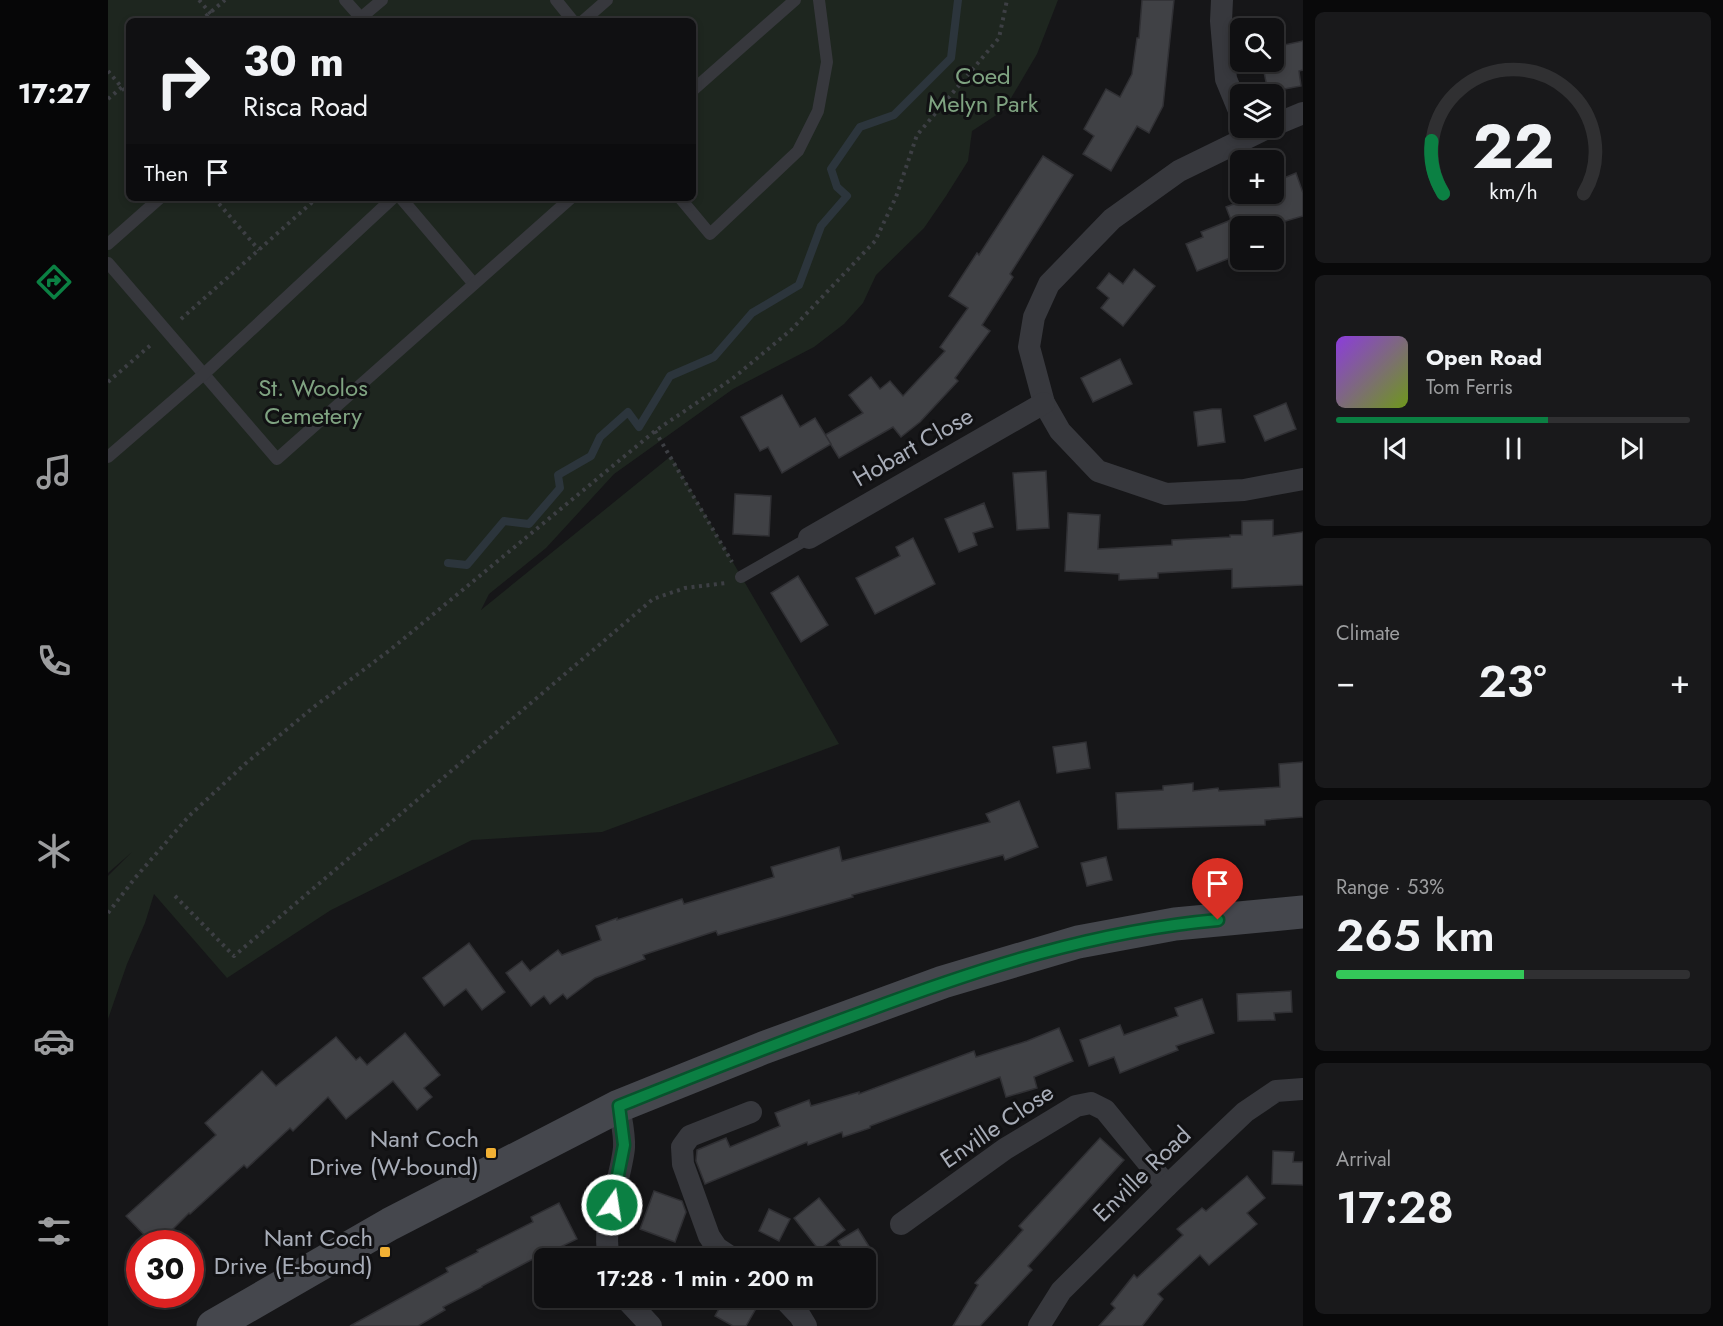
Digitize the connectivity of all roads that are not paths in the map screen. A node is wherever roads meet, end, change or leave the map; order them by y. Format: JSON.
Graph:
{"nodes":[{"id":1,"x":345,"y":0,"type":"edge"},
{"id":2,"x":382,"y":0,"type":"edge"},
{"id":3,"x":556,"y":0,"type":"edge"},
{"id":4,"x":607,"y":0,"type":"edge"},
{"id":5,"x":795,"y":0,"type":"edge"},
{"id":6,"x":819,"y":0,"type":"edge"},
{"id":7,"x":1222,"y":0,"type":"edge"},
{"id":8,"x":358,"y":18,"type":"edge"},
{"id":9,"x":360,"y":18,"type":"edge"},
{"id":10,"x":571,"y":18,"type":"edge"},
{"id":11,"x":586,"y":18,"type":"edge"},
{"id":12,"x":696,"y":87,"type":"edge"},
{"id":13,"x":1230,"y":89,"type":"edge"},
{"id":14,"x":1303,"y":113,"type":"edge"},
{"id":15,"x":1284,"y":121,"type":"edge"},
{"id":16,"x":1239,"y":138,"type":"edge"},
{"id":17,"x":157,"y":201,"type":"edge"},
{"id":18,"x":390,"y":201,"type":"edge"},
{"id":19,"x":404,"y":201,"type":"edge"},
{"id":20,"x":568,"y":201,"type":"edge"},
{"id":21,"x":682,"y":201,"type":"edge"},
{"id":22,"x":108,"y":244,"type":"edge"},
{"id":23,"x":108,"y":263,"type":"edge"},
{"id":24,"x":474,"y":284,"type":"junction"},
{"id":25,"x":204,"y":374,"type":"junction"},
{"id":26,"x":1044,"y":403,"type":"junction"},
{"id":27,"x":108,"y":457,"type":"edge"},
{"id":28,"x":1303,"y":479,"type":"edge"},
{"id":29,"x":809,"y":538,"type":"joint"},
{"id":30,"x":741,"y":577,"type":"road end"},
{"id":31,"x":1303,"y":912,"type":"edge"},
{"id":32,"x":1303,"y":1089,"type":"edge"},
{"id":33,"x":619,"y":1106,"type":"junction"},
{"id":34,"x":751,"y":1112,"type":"dead end"},
{"id":35,"x":1167,"y":1186,"type":"junction"},
{"id":36,"x":901,"y":1224,"type":"dead end"},
{"id":37,"x":609,"y":1248,"type":"edge"},
{"id":38,"x":717,"y":1248,"type":"edge"},
{"id":39,"x":634,"y":1308,"type":"edge"},
{"id":40,"x":792,"y":1308,"type":"edge"},
{"id":41,"x":213,"y":1326,"type":"edge"},
{"id":42,"x":651,"y":1326,"type":"edge"},
{"id":43,"x":806,"y":1326,"type":"edge"},
{"id":44,"x":1039,"y":1326,"type":"edge"}],
"edges":[{"from":1,"to":8,"type":"lane"},
{"from":2,"to":9,"type":"lane"},
{"from":3,"to":10,"type":"lane"},
{"from":4,"to":11,"type":"lane"},
{"from":5,"to":12,"type":"lane"},
{"from":6,"to":21,"type":"lane"},
{"from":7,"to":13,"type":"street"},
{"from":14,"to":15,"type":"street"},
{"from":16,"to":26,"type":"street"},
{"from":17,"to":22,"type":"lane"},
{"from":18,"to":25,"type":"lane"},
{"from":19,"to":24,"type":"lane"},
{"from":20,"to":24,"type":"lane"},
{"from":23,"to":25,"type":"lane"},
{"from":24,"to":25,"type":"lane"},
{"from":25,"to":27,"type":"lane"},
{"from":26,"to":28,"type":"street"},
{"from":26,"to":29,"type":"street","name":"Hobart Close"},
{"from":29,"to":30,"type":"lane"},
{"from":31,"to":33,"type":"main road"},
{"from":32,"to":35,"type":"street","name":"Enville Road"},
{"from":33,"to":37,"type":"street"},
{"from":33,"to":41,"type":"main road"},
{"from":34,"to":38,"type":"street"},
{"from":35,"to":36,"type":"street","name":"Enville Close"},
{"from":35,"to":44,"type":"street","name":"Enville Road"},
{"from":39,"to":42,"type":"street"},
{"from":40,"to":43,"type":"street"}]}
